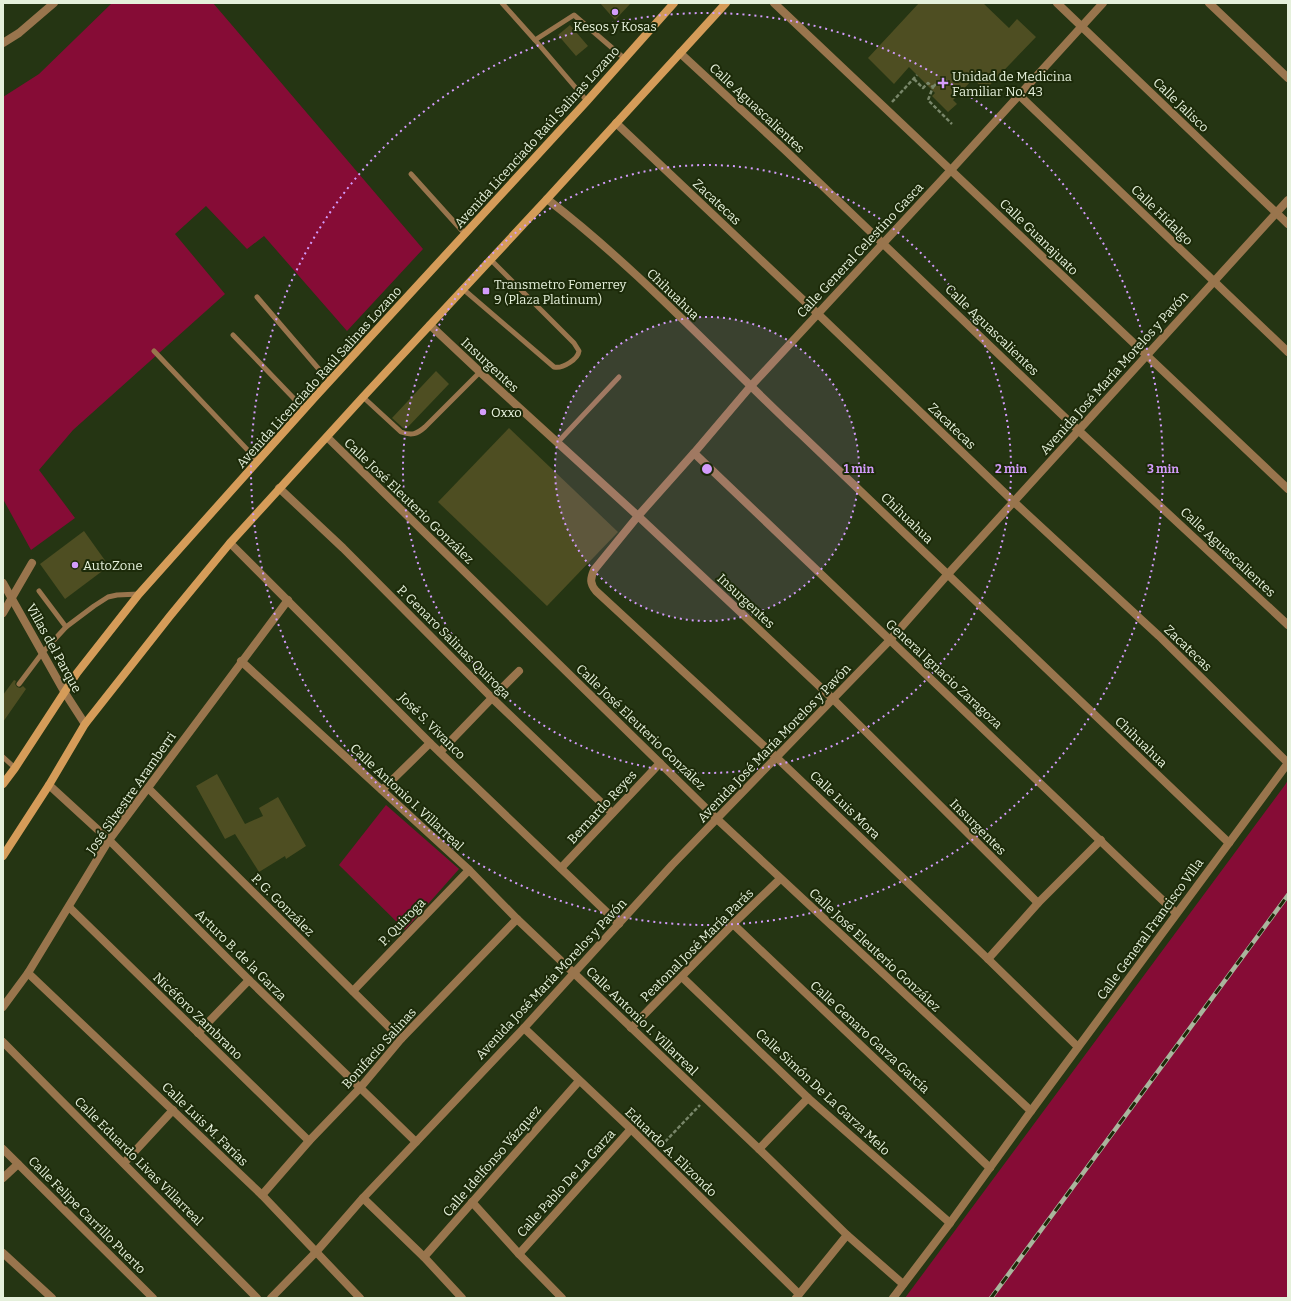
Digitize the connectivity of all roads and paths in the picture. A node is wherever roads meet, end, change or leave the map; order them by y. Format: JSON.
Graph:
{"nodes":[{"id":1,"x":54,"y":3,"type":"edge"},
{"id":2,"x":502,"y":3,"type":"edge"},
{"id":3,"x":726,"y":3,"type":"edge"},
{"id":4,"x":774,"y":3,"type":"edge"},
{"id":5,"x":1057,"y":3,"type":"edge"},
{"id":6,"x":1103,"y":3,"type":"edge"},
{"id":7,"x":1209,"y":3,"type":"edge"},
{"id":8,"x":670,"y":5,"type":"edge"},
{"id":9,"x":1082,"y":27,"type":"junction"},
{"id":10,"x":536,"y":40,"type":"junction"},
{"id":11,"x":3,"y":43,"type":"edge"},
{"id":12,"x":680,"y":53,"type":"junction"},
{"id":13,"x":625,"y":59,"type":"junction"},
{"id":14,"x":917,"y":75,"type":"dead end"},
{"id":15,"x":1288,"y":78,"type":"edge"},
{"id":16,"x":914,"y":79,"type":"junction"},
{"id":17,"x":936,"y":84,"type":"dead end"},
{"id":18,"x":933,"y":87,"type":"junction"},
{"id":19,"x":1019,"y":95,"type":"junction"},
{"id":20,"x":587,"y":101,"type":"junction"},
{"id":21,"x":886,"y":108,"type":"junction"},
{"id":22,"x":616,"y":123,"type":"junction"},
{"id":23,"x":952,"y":124,"type":"dead end"},
{"id":24,"x":951,"y":170,"type":"junction"},
{"id":25,"x":411,"y":174,"type":"dead end"},
{"id":26,"x":547,"y":198,"type":"junction"},
{"id":27,"x":1288,"y":200,"type":"edge"},
{"id":28,"x":1276,"y":213,"type":"junction"},
{"id":29,"x":1288,"y":224,"type":"edge"},
{"id":30,"x":465,"y":234,"type":"junction"},
{"id":31,"x":884,"y":243,"type":"junction"},
{"id":32,"x":490,"y":259,"type":"junction"},
{"id":33,"x":1213,"y":282,"type":"junction"},
{"id":34,"x":463,"y":289,"type":"junction"},
{"id":35,"x":257,"y":297,"type":"dead end"},
{"id":36,"x":818,"y":314,"type":"junction"},
{"id":37,"x":430,"y":325,"type":"junction"},
{"id":38,"x":232,"y":335,"type":"dead end"},
{"id":39,"x":154,"y":351,"type":"dead end"},
{"id":40,"x":1288,"y":352,"type":"edge"},
{"id":41,"x":1146,"y":355,"type":"junction"},
{"id":42,"x":480,"y":372,"type":"junction"},
{"id":43,"x":619,"y":377,"type":"dead end"},
{"id":44,"x":329,"y":381,"type":"junction"},
{"id":45,"x":750,"y":386,"type":"junction"},
{"id":46,"x":363,"y":397,"type":"junction"},
{"id":47,"x":304,"y":409,"type":"junction"},
{"id":48,"x":1078,"y":430,"type":"junction"},
{"id":49,"x":327,"y":437,"type":"junction"},
{"id":50,"x":558,"y":442,"type":"junction"},
{"id":51,"x":694,"y":453,"type":"junction"},
{"id":52,"x":258,"y":461,"type":"junction"},
{"id":53,"x":279,"y":488,"type":"junction"},
{"id":54,"x":1288,"y":489,"type":"edge"},
{"id":55,"x":1014,"y":502,"type":"junction"},
{"id":56,"x":638,"y":516,"type":"junction"},
{"id":57,"x":230,"y":544,"type":"junction"},
{"id":58,"x":32,"y":563,"type":"dead end"},
{"id":59,"x":948,"y":574,"type":"junction"},
{"id":60,"x":3,"y":583,"type":"edge"},
{"id":61,"x":591,"y":585,"type":"joint"},
{"id":62,"x":39,"y":591,"type":"dead end"},
{"id":63,"x":139,"y":594,"type":"junction"},
{"id":64,"x":12,"y":598,"type":"junction"},
{"id":65,"x":288,"y":600,"type":"junction"},
{"id":66,"x":3,"y":613,"type":"edge"},
{"id":67,"x":1288,"y":625,"type":"edge"},
{"id":68,"x":66,"y":628,"type":"junction"},
{"id":69,"x":890,"y":640,"type":"junction"},
{"id":70,"x":43,"y":652,"type":"junction"},
{"id":71,"x":241,"y":661,"type":"junction"},
{"id":72,"x":519,"y":671,"type":"dead end"},
{"id":73,"x":19,"y":684,"type":"dead end"},
{"id":74,"x":65,"y":693,"type":"junction"},
{"id":75,"x":492,"y":698,"type":"junction"},
{"id":76,"x":832,"y":699,"type":"junction"},
{"id":77,"x":85,"y":724,"type":"junction"},
{"id":78,"x":430,"y":743,"type":"junction"},
{"id":79,"x":440,"y":752,"type":"junction"},
{"id":80,"x":3,"y":756,"type":"edge"},
{"id":81,"x":777,"y":758,"type":"junction"},
{"id":82,"x":660,"y":763,"type":"junction"},
{"id":83,"x":1288,"y":763,"type":"edge"},
{"id":84,"x":15,"y":768,"type":"junction"},
{"id":85,"x":3,"y":784,"type":"edge"},
{"id":86,"x":49,"y":785,"type":"junction"},
{"id":87,"x":148,"y":788,"type":"junction"},
{"id":88,"x":382,"y":790,"type":"junction"},
{"id":89,"x":612,"y":813,"type":"junction"},
{"id":90,"x":717,"y":819,"type":"junction"},
{"id":91,"x":109,"y":840,"type":"junction"},
{"id":92,"x":1101,"y":840,"type":"junction"},
{"id":93,"x":1229,"y":843,"type":"junction"},
{"id":94,"x":3,"y":856,"type":"edge"},
{"id":95,"x":561,"y":868,"type":"junction"},
{"id":96,"x":469,"y":870,"type":"junction"},
{"id":97,"x":780,"y":879,"type":"junction"},
{"id":98,"x":1038,"y":903,"type":"junction"},
{"id":99,"x":69,"y":907,"type":"junction"},
{"id":100,"x":1176,"y":913,"type":"junction"},
{"id":101,"x":517,"y":919,"type":"junction"},
{"id":102,"x":619,"y":924,"type":"junction"},
{"id":103,"x":733,"y":924,"type":"junction"},
{"id":104,"x":988,"y":959,"type":"junction"},
{"id":105,"x":28,"y":973,"type":"junction"},
{"id":106,"x":574,"y":974,"type":"junction"},
{"id":107,"x":682,"y":977,"type":"junction"},
{"id":108,"x":249,"y":980,"type":"junction"},
{"id":109,"x":353,"y":991,"type":"junction"},
{"id":110,"x":3,"y":1007,"type":"edge"},
{"id":111,"x":524,"y":1028,"type":"junction"},
{"id":112,"x":631,"y":1028,"type":"junction"},
{"id":113,"x":198,"y":1033,"type":"junction"},
{"id":114,"x":401,"y":1039,"type":"junction"},
{"id":115,"x":3,"y":1042,"type":"edge"},
{"id":116,"x":1078,"y":1047,"type":"junction"},
{"id":117,"x":579,"y":1081,"type":"junction"},
{"id":118,"x":360,"y":1088,"type":"junction"},
{"id":119,"x":808,"y":1098,"type":"junction"},
{"id":120,"x":706,"y":1099,"type":"junction"},
{"id":121,"x":173,"y":1110,"type":"junction"},
{"id":122,"x":1031,"y":1111,"type":"junction"},
{"id":123,"x":631,"y":1129,"type":"junction"},
{"id":124,"x":309,"y":1141,"type":"junction"},
{"id":125,"x":416,"y":1142,"type":"junction"},
{"id":126,"x":3,"y":1149,"type":"edge"},
{"id":127,"x":759,"y":1149,"type":"junction"},
{"id":128,"x":655,"y":1153,"type":"junction"},
{"id":129,"x":124,"y":1163,"type":"junction"},
{"id":130,"x":18,"y":1164,"type":"junction"},
{"id":131,"x":990,"y":1168,"type":"junction"},
{"id":132,"x":3,"y":1178,"type":"edge"},
{"id":133,"x":262,"y":1195,"type":"junction"},
{"id":134,"x":363,"y":1198,"type":"junction"},
{"id":135,"x":472,"y":1202,"type":"junction"},
{"id":136,"x":950,"y":1223,"type":"junction"},
{"id":137,"x":847,"y":1235,"type":"junction"},
{"id":138,"x":316,"y":1252,"type":"junction"},
{"id":139,"x":3,"y":1253,"type":"edge"},
{"id":140,"x":519,"y":1254,"type":"junction"},
{"id":141,"x":424,"y":1257,"type":"junction"},
{"id":142,"x":903,"y":1284,"type":"junction"},
{"id":143,"x":798,"y":1296,"type":"edge"},
{"id":144,"x":52,"y":1298,"type":"edge"},
{"id":145,"x":153,"y":1298,"type":"edge"},
{"id":146,"x":257,"y":1298,"type":"edge"},
{"id":147,"x":271,"y":1298,"type":"edge"},
{"id":148,"x":360,"y":1298,"type":"edge"},
{"id":149,"x":462,"y":1298,"type":"edge"},
{"id":150,"x":562,"y":1298,"type":"edge"},
{"id":151,"x":892,"y":1298,"type":"edge"}],
"edges":[{"from":1,"to":11,"type":"street"},
{"from":2,"to":10,"type":"lane"},
{"from":3,"to":12,"type":"main road"},
{"from":4,"to":21,"type":"street","name":"Calle Guanajuato"},
{"from":5,"to":9,"type":"street","name":"Calle Jalisco"},
{"from":6,"to":9,"type":"street","name":"Calle General Celestino Gasca"},
{"from":7,"to":15,"type":"street"},
{"from":8,"to":13,"type":"main road","name":"Avenida Licenciado Raúl Salinas Lozano"},
{"from":9,"to":19,"type":"street","name":"Calle General Celestino Gasca"},
{"from":9,"to":28,"type":"street","name":"Calle Jalisco"},
{"from":10,"to":13,"type":"lane"},
{"from":10,"to":20,"type":"lane"},
{"from":12,"to":22,"type":"main road"},
{"from":12,"to":31,"type":"street","name":"Calle Aguascalientes"},
{"from":13,"to":20,"type":"main road","name":"Avenida Licenciado Raúl Salinas Lozano"},
{"from":14,"to":16,"type":"path"},
{"from":16,"to":18,"type":"path"},
{"from":16,"to":21,"type":"path"},
{"from":17,"to":18,"type":"path"},
{"from":18,"to":23,"type":"path"},
{"from":19,"to":24,"type":"street","name":"Calle General Celestino Gasca"},
{"from":19,"to":33,"type":"street","name":"Calle Hidalgo"},
{"from":20,"to":30,"type":"main road","name":"Avenida Licenciado Raúl Salinas Lozano"},
{"from":21,"to":24,"type":"street","name":"Calle Guanajuato"},
{"from":22,"to":26,"type":"main road"},
{"from":22,"to":36,"type":"street","name":"Zacatecas"},
{"from":24,"to":31,"type":"street","name":"Calle General Celestino Gasca"},
{"from":24,"to":41,"type":"street","name":"Calle Guanajuato"},
{"from":25,"to":30,"type":"lane"},
{"from":26,"to":32,"type":"main road"},
{"from":26,"to":45,"type":"street","name":"Chihuahua"},
{"from":27,"to":28,"type":"street","name":"Avenida José María Morelos y Pavón"},
{"from":28,"to":29,"type":"street","name":"Calle Jalisco"},
{"from":28,"to":33,"type":"street","name":"Avenida José María Morelos y Pavón"},
{"from":30,"to":44,"type":"main road","name":"Avenida Licenciado Raúl Salinas Lozano"},
{"from":31,"to":36,"type":"street","name":"Calle General Celestino Gasca"},
{"from":31,"to":48,"type":"street","name":"Calle Aguascalientes"},
{"from":32,"to":34,"type":"main road"},
{"from":32,"to":34,"type":"lane"},
{"from":33,"to":40,"type":"street","name":"Calle Hidalgo"},
{"from":33,"to":41,"type":"street","name":"Avenida José María Morelos y Pavón"},
{"from":34,"to":37,"type":"main road"},
{"from":35,"to":44,"type":"lane"},
{"from":36,"to":45,"type":"street","name":"Calle General Celestino Gasca"},
{"from":36,"to":55,"type":"street","name":"Zacatecas"},
{"from":37,"to":42,"type":"street","name":"Insurgentes"},
{"from":37,"to":46,"type":"main road"},
{"from":38,"to":47,"type":"lane"},
{"from":39,"to":52,"type":"lane"},
{"from":41,"to":48,"type":"street","name":"Avenida José María Morelos y Pavón"},
{"from":41,"to":54,"type":"street","name":"Calle Guanajuato"},
{"from":42,"to":46,"type":"lane"},
{"from":42,"to":50,"type":"street","name":"Insurgentes"},
{"from":43,"to":50,"type":"lane"},
{"from":44,"to":47,"type":"main road","name":"Avenida Licenciado Raúl Salinas Lozano"},
{"from":45,"to":51,"type":"street","name":"Calle General Celestino Gasca"},
{"from":45,"to":59,"type":"street","name":"Chihuahua"},
{"from":46,"to":49,"type":"main road"},
{"from":47,"to":52,"type":"main road","name":"Avenida Licenciado Raúl Salinas Lozano"},
{"from":48,"to":55,"type":"street","name":"Avenida José María Morelos y Pavón"},
{"from":48,"to":67,"type":"street","name":"Calle Aguascalientes"},
{"from":49,"to":53,"type":"main road"},
{"from":49,"to":82,"type":"street","name":"Calle José Eleuterio González"},
{"from":50,"to":56,"type":"street","name":"Insurgentes"},
{"from":51,"to":56,"type":"street","name":"Calle General Celestino Gasca"},
{"from":51,"to":69,"type":"street","name":"General Ignacio Zaragoza"},
{"from":52,"to":63,"type":"main road","name":"Avenida Licenciado Raúl Salinas Lozano"},
{"from":53,"to":57,"type":"main road"},
{"from":53,"to":75,"type":"street","name":"P. Genaro Salinas Quiroga"},
{"from":55,"to":59,"type":"street","name":"Avenida José María Morelos y Pavón"},
{"from":55,"to":83,"type":"street","name":"Zacatecas"},
{"from":56,"to":61,"type":"street","name":"Calle General Celestino Gasca"},
{"from":56,"to":76,"type":"street","name":"Insurgentes"},
{"from":57,"to":65,"type":"street","name":"José S. Vivanco"},
{"from":57,"to":77,"type":"main road"},
{"from":58,"to":64,"type":"street"},
{"from":59,"to":69,"type":"street","name":"Avenida José María Morelos y Pavón"},
{"from":59,"to":93,"type":"street","name":"Chihuahua"},
{"from":60,"to":64,"type":"street","name":"Villas del Parque"},
{"from":61,"to":81,"type":"street","name":"Calle Luis Mora"},
{"from":62,"to":68,"type":"lane"},
{"from":63,"to":68,"type":"lane"},
{"from":63,"to":74,"type":"main road","name":"Avenida Licenciado Raúl Salinas Lozano"},
{"from":64,"to":66,"type":"street"},
{"from":64,"to":70,"type":"street","name":"Villas del Parque"},
{"from":65,"to":71,"type":"street","name":"José Silvestre Aramberri"},
{"from":65,"to":78,"type":"street","name":"José S. Vivanco"},
{"from":68,"to":70,"type":"lane"},
{"from":69,"to":76,"type":"street","name":"Avenida José María Morelos y Pavón"},
{"from":69,"to":92,"type":"street","name":"General Ignacio Zaragoza"},
{"from":70,"to":73,"type":"lane"},
{"from":70,"to":74,"type":"street","name":"Villas del Parque"},
{"from":71,"to":87,"type":"street","name":"José Silvestre Aramberri"},
{"from":71,"to":88,"type":"street","name":"Calle Antonio I. Villarreal"},
{"from":72,"to":75,"type":"street"},
{"from":74,"to":77,"type":"street","name":"Villas del Parque"},
{"from":74,"to":84,"type":"main road","name":"Avenida Licenciado Raúl Salinas Lozano"},
{"from":75,"to":79,"type":"street"},
{"from":75,"to":89,"type":"street","name":"P. Genaro Salinas Quiroga"},
{"from":76,"to":81,"type":"street","name":"Avenida José María Morelos y Pavón"},
{"from":76,"to":98,"type":"street","name":"Insurgentes"},
{"from":77,"to":86,"type":"main road"},
{"from":78,"to":79,"type":"street","name":"José S. Vivanco"},
{"from":78,"to":88,"type":"street"},
{"from":79,"to":95,"type":"street","name":"José S. Vivanco"},
{"from":80,"to":84,"type":"lane"},
{"from":81,"to":90,"type":"street","name":"Avenida José María Morelos y Pavón"},
{"from":81,"to":104,"type":"street","name":"Calle Luis Mora"},
{"from":82,"to":89,"type":"street","name":"Bernardo Reyes"},
{"from":82,"to":90,"type":"street","name":"Calle José Eleuterio González"},
{"from":83,"to":93,"type":"street","name":"Calle General Francisco Villa"},
{"from":84,"to":85,"type":"main road","name":"Avenida Licenciado Raúl Salinas Lozano"},
{"from":86,"to":91,"type":"street","name":"Arturo B. de la Garza"},
{"from":86,"to":94,"type":"main road"},
{"from":87,"to":91,"type":"street","name":"José Silvestre Aramberri"},
{"from":87,"to":109,"type":"street","name":"P. G. González"},
{"from":88,"to":96,"type":"street","name":"Calle Antonio I. Villarreal"},
{"from":89,"to":95,"type":"street","name":"Bernardo Reyes"},
{"from":90,"to":97,"type":"street","name":"Calle José Eleuterio González"},
{"from":90,"to":102,"type":"street","name":"Avenida José María Morelos y Pavón"},
{"from":91,"to":99,"type":"street","name":"José Silvestre Aramberri"},
{"from":91,"to":108,"type":"street","name":"Arturo B. de la Garza"},
{"from":92,"to":98,"type":"street"},
{"from":92,"to":100,"type":"street","name":"General Ignacio Zaragoza"},
{"from":93,"to":100,"type":"street","name":"Calle General Francisco Villa"},
{"from":95,"to":102,"type":"street","name":"José S. Vivanco"},
{"from":96,"to":101,"type":"street","name":"Calle Antonio I. Villarreal"},
{"from":96,"to":109,"type":"street","name":"P. Quiroga"},
{"from":97,"to":103,"type":"street","name":"Peatonal José María Parás"},
{"from":97,"to":122,"type":"street","name":"Calle José Eleuterio González"},
{"from":98,"to":104,"type":"street"},
{"from":99,"to":105,"type":"street","name":"José Silvestre Aramberri"},
{"from":99,"to":113,"type":"street","name":"Nicéforo Zambrano"},
{"from":100,"to":116,"type":"street","name":"Calle General Francisco Villa"},
{"from":101,"to":106,"type":"street","name":"Calle Antonio I. Villarreal"},
{"from":101,"to":114,"type":"street","name":"Bonifacio Salinas"},
{"from":102,"to":106,"type":"street","name":"Avenida José María Morelos y Pavón"},
{"from":103,"to":107,"type":"street","name":"Peatonal José María Parás"},
{"from":103,"to":131,"type":"street","name":"Calle Genaro Garza García"},
{"from":104,"to":116,"type":"street","name":"Calle Luis Mora"},
{"from":105,"to":110,"type":"street","name":"José Silvestre Aramberri"},
{"from":105,"to":121,"type":"street","name":"Calle Luis M. Farías"},
{"from":106,"to":111,"type":"street","name":"Avenida José María Morelos y Pavón"},
{"from":106,"to":112,"type":"street","name":"Calle Antonio I. Villarreal"},
{"from":107,"to":112,"type":"street","name":"Peatonal José María Parás"},
{"from":107,"to":119,"type":"street","name":"Calle Simón De La Garza Melo"},
{"from":108,"to":113,"type":"street"},
{"from":108,"to":118,"type":"street","name":"Arturo B. de la Garza"},
{"from":109,"to":114,"type":"street","name":"P. G. González"},
{"from":111,"to":117,"type":"street","name":"Eduardo A. Elizondo"},
{"from":111,"to":125,"type":"street","name":"Avenida José María Morelos y Pavón"},
{"from":112,"to":120,"type":"street","name":"Calle Antonio I. Villarreal"},
{"from":113,"to":124,"type":"street","name":"Nicéforo Zambrano"},
{"from":114,"to":118,"type":"street","name":"Bonifacio Salinas"},
{"from":115,"to":129,"type":"street","name":"Calle Eduardo Livas Villarreal"},
{"from":116,"to":122,"type":"street","name":"Calle General Francisco Villa"},
{"from":117,"to":123,"type":"street","name":"Eduardo A. Elizondo"},
{"from":117,"to":135,"type":"street","name":"Calle Idelfonso Vázquez"},
{"from":118,"to":124,"type":"street","name":"Bonifacio Salinas"},
{"from":118,"to":125,"type":"street","name":"Arturo B. de la Garza"},
{"from":119,"to":127,"type":"street"},
{"from":119,"to":136,"type":"street","name":"Calle Simón De La Garza Melo"},
{"from":120,"to":127,"type":"street","name":"Calle Antonio I. Villarreal"},
{"from":120,"to":128,"type":"path"},
{"from":121,"to":129,"type":"street"},
{"from":121,"to":133,"type":"street","name":"Calle Luis M. Farías"},
{"from":122,"to":131,"type":"street","name":"Calle General Francisco Villa"},
{"from":123,"to":128,"type":"street","name":"Eduardo A. Elizondo"},
{"from":123,"to":140,"type":"street","name":"Calle Pablo De La Garza"},
{"from":124,"to":133,"type":"street","name":"Bonifacio Salinas"},
{"from":125,"to":134,"type":"street","name":"Avenida José María Morelos y Pavón"},
{"from":126,"to":130,"type":"street","name":"Calle Felipe Carrillo Puerto"},
{"from":127,"to":137,"type":"street","name":"Calle Antonio I. Villarreal"},
{"from":128,"to":143,"type":"street","name":"Eduardo A. Elizondo"},
{"from":129,"to":146,"type":"street","name":"Calle Eduardo Livas Villarreal"},
{"from":130,"to":132,"type":"street"},
{"from":130,"to":145,"type":"street","name":"Calle Felipe Carrillo Puerto"},
{"from":131,"to":136,"type":"street","name":"Calle General Francisco Villa"},
{"from":133,"to":138,"type":"street","name":"Calle Luis M. Farías"},
{"from":134,"to":138,"type":"street","name":"Avenida José María Morelos y Pavón"},
{"from":134,"to":141,"type":"street"},
{"from":135,"to":140,"type":"street"},
{"from":135,"to":141,"type":"street","name":"Calle Idelfonso Vázquez"},
{"from":136,"to":142,"type":"street","name":"Calle General Francisco Villa"},
{"from":137,"to":142,"type":"street","name":"Calle Antonio I. Villarreal"},
{"from":137,"to":143,"type":"street"},
{"from":138,"to":147,"type":"street","name":"Avenida José María Morelos y Pavón"},
{"from":138,"to":148,"type":"street","name":"Calle Luis M. Farías"},
{"from":139,"to":144,"type":"street"},
{"from":140,"to":150,"type":"street"},
{"from":141,"to":149,"type":"street"},
{"from":142,"to":151,"type":"street","name":"Calle General Francisco Villa"}]}
